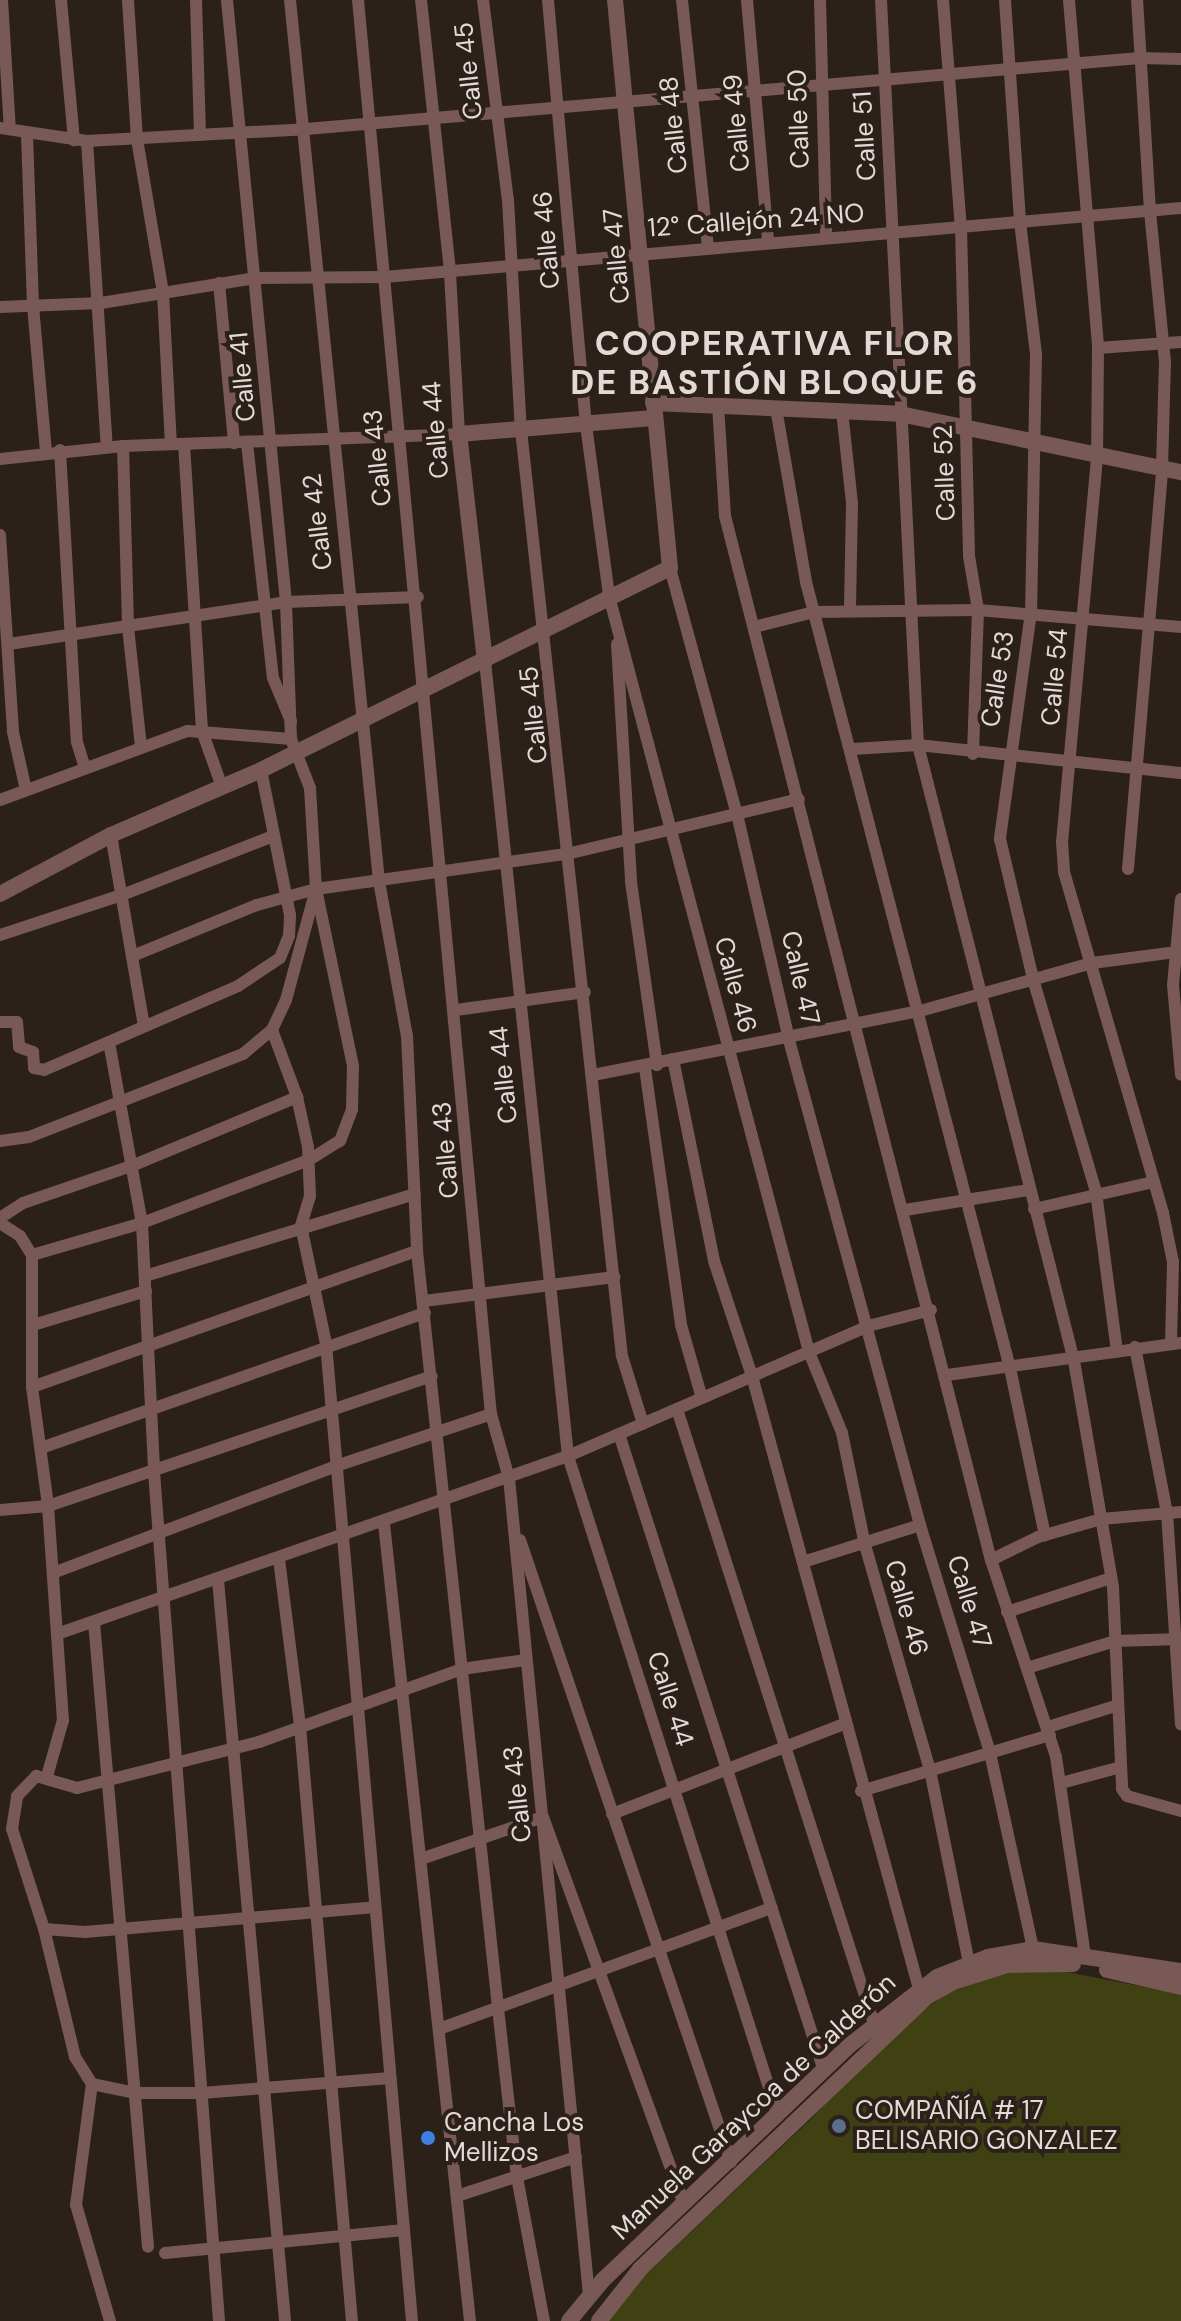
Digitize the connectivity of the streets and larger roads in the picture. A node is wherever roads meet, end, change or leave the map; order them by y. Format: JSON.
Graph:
{"nodes":[{"id":1,"x":2,"y":0,"type":"edge"},
{"id":2,"x":61,"y":0,"type":"edge"},
{"id":3,"x":128,"y":0,"type":"edge"},
{"id":4,"x":196,"y":0,"type":"edge"},
{"id":5,"x":227,"y":0,"type":"edge"},
{"id":6,"x":290,"y":0,"type":"edge"},
{"id":7,"x":358,"y":0,"type":"edge"},
{"id":8,"x":421,"y":0,"type":"edge"},
{"id":9,"x":483,"y":0,"type":"edge"},
{"id":10,"x":548,"y":0,"type":"edge"},
{"id":11,"x":615,"y":0,"type":"edge"},
{"id":12,"x":682,"y":0,"type":"edge"},
{"id":13,"x":747,"y":0,"type":"edge"},
{"id":14,"x":820,"y":0,"type":"edge"},
{"id":15,"x":881,"y":0,"type":"edge"},
{"id":16,"x":943,"y":0,"type":"edge"},
{"id":17,"x":1005,"y":0,"type":"edge"},
{"id":18,"x":1069,"y":0,"type":"edge"},
{"id":19,"x":1137,"y":0,"type":"edge"},
{"id":20,"x":1140,"y":58,"type":"junction"},
{"id":21,"x":1181,"y":59,"type":"edge"},
{"id":22,"x":1075,"y":63,"type":"junction"},
{"id":23,"x":1011,"y":68,"type":"junction"},
{"id":24,"x":945,"y":74,"type":"junction"},
{"id":25,"x":885,"y":79,"type":"junction"},
{"id":26,"x":819,"y":84,"type":"junction"},
{"id":27,"x":756,"y":89,"type":"junction"},
{"id":28,"x":692,"y":94,"type":"junction"},
{"id":29,"x":626,"y":100,"type":"junction"},
{"id":30,"x":557,"y":106,"type":"junction"},
{"id":31,"x":494,"y":112,"type":"junction"},
{"id":32,"x":433,"y":118,"type":"junction"},
{"id":33,"x":371,"y":123,"type":"junction"},
{"id":34,"x":5,"y":128,"type":"edge"},
{"id":35,"x":306,"y":129,"type":"junction"},
{"id":36,"x":242,"y":133,"type":"junction"},
{"id":37,"x":27,"y":134,"type":"junction"},
{"id":38,"x":200,"y":135,"type":"junction"},
{"id":39,"x":137,"y":139,"type":"junction"},
{"id":40,"x":80,"y":140,"type":"junction"},
{"id":41,"x":1181,"y":208,"type":"edge"},
{"id":42,"x":1150,"y":211,"type":"junction"},
{"id":43,"x":1086,"y":216,"type":"junction"},
{"id":44,"x":1020,"y":222,"type":"junction"},
{"id":45,"x":961,"y":227,"type":"junction"},
{"id":46,"x":892,"y":232,"type":"junction"},
{"id":47,"x":826,"y":237,"type":"junction"},
{"id":48,"x":768,"y":241,"type":"junction"},
{"id":49,"x":708,"y":246,"type":"junction"},
{"id":50,"x":642,"y":251,"type":"junction"},
{"id":51,"x":571,"y":259,"type":"junction"},
{"id":52,"x":510,"y":265,"type":"junction"},
{"id":53,"x":450,"y":271,"type":"junction"},
{"id":54,"x":321,"y":273,"type":"junction"},
{"id":55,"x":384,"y":277,"type":"junction"},
{"id":56,"x":256,"y":278,"type":"junction"},
{"id":57,"x":219,"y":283,"type":"junction"},
{"id":58,"x":163,"y":293,"type":"junction"},
{"id":59,"x":101,"y":303,"type":"junction"},
{"id":60,"x":33,"y":306,"type":"junction"},
{"id":61,"x":0,"y":307,"type":"edge"},
{"id":62,"x":1181,"y":342,"type":"edge"},
{"id":63,"x":1163,"y":343,"type":"junction"},
{"id":64,"x":1098,"y":348,"type":"junction"},
{"id":65,"x":718,"y":405,"type":"junction"},
{"id":66,"x":776,"y":408,"type":"junction"},
{"id":67,"x":653,"y":410,"type":"junction"},
{"id":68,"x":842,"y":411,"type":"junction"},
{"id":69,"x":900,"y":414,"type":"junction"},
{"id":70,"x":586,"y":425,"type":"junction"},
{"id":71,"x":966,"y":429,"type":"junction"},
{"id":72,"x":521,"y":430,"type":"junction"},
{"id":73,"x":459,"y":434,"type":"junction"},
{"id":74,"x":397,"y":438,"type":"junction"},
{"id":75,"x":271,"y":442,"type":"junction"},
{"id":76,"x":331,"y":442,"type":"junction"},
{"id":77,"x":234,"y":443,"type":"junction"},
{"id":78,"x":247,"y":443,"type":"junction"},
{"id":79,"x":1031,"y":443,"type":"junction"},
{"id":80,"x":178,"y":444,"type":"junction"},
{"id":81,"x":123,"y":446,"type":"junction"},
{"id":82,"x":107,"y":447,"type":"junction"},
{"id":83,"x":53,"y":451,"type":"junction"},
{"id":84,"x":1097,"y":458,"type":"junction"},
{"id":85,"x":0,"y":459,"type":"edge"},
{"id":86,"x":1162,"y":469,"type":"junction"},
{"id":87,"x":1181,"y":472,"type":"edge"},
{"id":88,"x":0,"y":535,"type":"edge"},
{"id":89,"x":670,"y":568,"type":"junction"},
{"id":90,"x":609,"y":596,"type":"junction"},
{"id":91,"x":418,"y":597,"type":"junction"},
{"id":92,"x":286,"y":602,"type":"junction"},
{"id":93,"x":350,"y":603,"type":"junction"},
{"id":94,"x":264,"y":607,"type":"junction"},
{"id":95,"x":978,"y":610,"type":"junction"},
{"id":96,"x":850,"y":611,"type":"junction"},
{"id":97,"x":909,"y":611,"type":"junction"},
{"id":98,"x":814,"y":612,"type":"junction"},
{"id":99,"x":1031,"y":612,"type":"junction"},
{"id":100,"x":196,"y":616,"type":"junction"},
{"id":101,"x":1083,"y":617,"type":"junction"},
{"id":102,"x":1149,"y":624,"type":"junction"},
{"id":103,"x":128,"y":627,"type":"junction"},
{"id":104,"x":546,"y":627,"type":"junction"},
{"id":105,"x":754,"y":627,"type":"junction"},
{"id":106,"x":1181,"y":627,"type":"edge"},
{"id":107,"x":617,"y":633,"type":"junction"},
{"id":108,"x":70,"y":636,"type":"junction"},
{"id":109,"x":9,"y":644,"type":"junction"},
{"id":110,"x":485,"y":661,"type":"junction"},
{"id":111,"x":5,"y":689,"type":"edge"},
{"id":112,"x":427,"y":689,"type":"junction"},
{"id":113,"x":363,"y":719,"type":"junction"},
{"id":114,"x":291,"y":721,"type":"junction"},
{"id":115,"x":202,"y":731,"type":"junction"},
{"id":116,"x":6,"y":734,"type":"edge"},
{"id":117,"x":294,"y":744,"type":"junction"},
{"id":118,"x":918,"y":745,"type":"junction"},
{"id":119,"x":141,"y":747,"type":"junction"},
{"id":120,"x":853,"y":749,"type":"junction"},
{"id":121,"x":973,"y":754,"type":"junction"},
{"id":122,"x":1008,"y":756,"type":"junction"},
{"id":123,"x":1070,"y":762,"type":"junction"},
{"id":124,"x":85,"y":768,"type":"junction"},
{"id":125,"x":1136,"y":769,"type":"junction"},
{"id":126,"x":261,"y":770,"type":"junction"},
{"id":127,"x":1181,"y":773,"type":"edge"},
{"id":128,"x":222,"y":787,"type":"junction"},
{"id":129,"x":26,"y":790,"type":"junction"},
{"id":130,"x":799,"y":799,"type":"junction"},
{"id":131,"x":0,"y":800,"type":"edge"},
{"id":132,"x":737,"y":814,"type":"junction"},
{"id":133,"x":672,"y":831,"type":"junction"},
{"id":134,"x":111,"y":835,"type":"junction"},
{"id":135,"x":271,"y":837,"type":"junction"},
{"id":136,"x":632,"y":840,"type":"junction"},
{"id":137,"x":571,"y":853,"type":"junction"},
{"id":138,"x":506,"y":862,"type":"junction"},
{"id":139,"x":1128,"y":869,"type":"dead end"},
{"id":140,"x":443,"y":873,"type":"junction"},
{"id":141,"x":379,"y":881,"type":"junction"},
{"id":142,"x":316,"y":889,"type":"junction"},
{"id":143,"x":0,"y":894,"type":"edge"},
{"id":144,"x":122,"y":895,"type":"junction"},
{"id":145,"x":287,"y":896,"type":"junction"},
{"id":146,"x":1181,"y":899,"type":"edge"},
{"id":147,"x":1180,"y":916,"type":"edge"},
{"id":148,"x":0,"y":935,"type":"edge"},
{"id":149,"x":1177,"y":952,"type":"junction"},
{"id":150,"x":135,"y":955,"type":"junction"},
{"id":151,"x":1092,"y":963,"type":"junction"},
{"id":152,"x":1033,"y":979,"type":"junction"},
{"id":153,"x":585,"y":992,"type":"junction"},
{"id":154,"x":979,"y":995,"type":"junction"},
{"id":155,"x":521,"y":1001,"type":"junction"},
{"id":156,"x":456,"y":1010,"type":"junction"},
{"id":157,"x":920,"y":1011,"type":"junction"},
{"id":158,"x":0,"y":1022,"type":"edge"},
{"id":159,"x":857,"y":1024,"type":"junction"},
{"id":160,"x":144,"y":1026,"type":"junction"},
{"id":161,"x":272,"y":1030,"type":"junction"},
{"id":162,"x":789,"y":1040,"type":"junction"},
{"id":163,"x":109,"y":1042,"type":"junction"},
{"id":164,"x":729,"y":1050,"type":"junction"},
{"id":165,"x":673,"y":1059,"type":"junction"},
{"id":166,"x":651,"y":1066,"type":"junction"},
{"id":167,"x":593,"y":1075,"type":"junction"},
{"id":168,"x":1181,"y":1075,"type":"edge"},
{"id":169,"x":297,"y":1097,"type":"junction"},
{"id":170,"x":121,"y":1098,"type":"junction"},
{"id":171,"x":0,"y":1141,"type":"edge"},
{"id":172,"x":309,"y":1160,"type":"junction"},
{"id":173,"x":134,"y":1165,"type":"junction"},
{"id":174,"x":1154,"y":1182,"type":"junction"},
{"id":175,"x":1029,"y":1190,"type":"junction"},
{"id":176,"x":1096,"y":1192,"type":"junction"},
{"id":177,"x":415,"y":1194,"type":"junction"},
{"id":178,"x":969,"y":1203,"type":"junction"},
{"id":179,"x":1034,"y":1209,"type":"junction"},
{"id":180,"x":905,"y":1210,"type":"junction"},
{"id":181,"x":0,"y":1220,"type":"edge"},
{"id":182,"x":142,"y":1223,"type":"junction"},
{"id":183,"x":301,"y":1226,"type":"junction"},
{"id":184,"x":417,"y":1251,"type":"junction"},
{"id":185,"x":32,"y":1255,"type":"junction"},
{"id":186,"x":145,"y":1276,"type":"junction"},
{"id":187,"x":614,"y":1277,"type":"junction"},
{"id":188,"x":550,"y":1283,"type":"junction"},
{"id":189,"x":316,"y":1288,"type":"junction"},
{"id":190,"x":146,"y":1291,"type":"junction"},
{"id":191,"x":481,"y":1293,"type":"junction"},
{"id":192,"x":425,"y":1307,"type":"junction"},
{"id":193,"x":931,"y":1310,"type":"junction"},
{"id":194,"x":33,"y":1325,"type":"junction"},
{"id":195,"x":868,"y":1326,"type":"junction"},
{"id":196,"x":1176,"y":1343,"type":"edge"},
{"id":197,"x":326,"y":1344,"type":"junction"},
{"id":198,"x":146,"y":1346,"type":"junction"},
{"id":199,"x":1135,"y":1347,"type":"junction"},
{"id":200,"x":809,"y":1352,"type":"junction"},
{"id":201,"x":1117,"y":1352,"type":"junction"},
{"id":202,"x":1074,"y":1361,"type":"junction"},
{"id":203,"x":1010,"y":1368,"type":"junction"},
{"id":204,"x":947,"y":1375,"type":"junction"},
{"id":205,"x":432,"y":1376,"type":"junction"},
{"id":206,"x":752,"y":1376,"type":"junction"},
{"id":207,"x":32,"y":1387,"type":"junction"},
{"id":208,"x":702,"y":1398,"type":"junction"},
{"id":209,"x":677,"y":1409,"type":"junction"},
{"id":210,"x":150,"y":1412,"type":"junction"},
{"id":211,"x":328,"y":1413,"type":"junction"},
{"id":212,"x":491,"y":1414,"type":"junction"},
{"id":213,"x":643,"y":1424,"type":"junction"},
{"id":214,"x":438,"y":1434,"type":"junction"},
{"id":215,"x":619,"y":1434,"type":"junction"},
{"id":216,"x":41,"y":1448,"type":"junction"},
{"id":217,"x":568,"y":1456,"type":"junction"},
{"id":218,"x":333,"y":1467,"type":"junction"},
{"id":219,"x":154,"y":1472,"type":"junction"},
{"id":220,"x":509,"y":1478,"type":"junction"},
{"id":221,"x":445,"y":1501,"type":"junction"},
{"id":222,"x":48,"y":1506,"type":"junction"},
{"id":223,"x":0,"y":1510,"type":"edge"},
{"id":224,"x":1181,"y":1512,"type":"edge"},
{"id":225,"x":1167,"y":1513,"type":"junction"},
{"id":226,"x":1101,"y":1519,"type":"junction"},
{"id":227,"x":513,"y":1520,"type":"junction"},
{"id":228,"x":384,"y":1523,"type":"junction"},
{"id":229,"x":920,"y":1525,"type":"junction"},
{"id":230,"x":159,"y":1535,"type":"junction"},
{"id":231,"x":1045,"y":1535,"type":"junction"},
{"id":232,"x":342,"y":1538,"type":"junction"},
{"id":233,"x":865,"y":1545,"type":"junction"},
{"id":234,"x":279,"y":1559,"type":"junction"},
{"id":235,"x":991,"y":1560,"type":"junction"},
{"id":236,"x":803,"y":1562,"type":"junction"},
{"id":237,"x":53,"y":1573,"type":"junction"},
{"id":238,"x":1111,"y":1578,"type":"junction"},
{"id":239,"x":218,"y":1580,"type":"junction"},
{"id":240,"x":164,"y":1598,"type":"junction"},
{"id":241,"x":1007,"y":1612,"type":"junction"},
{"id":242,"x":94,"y":1622,"type":"junction"},
{"id":243,"x":57,"y":1634,"type":"junction"},
{"id":244,"x":1178,"y":1639,"type":"edge"},
{"id":245,"x":1115,"y":1641,"type":"junction"},
{"id":246,"x":525,"y":1660,"type":"junction"},
{"id":247,"x":1027,"y":1668,"type":"junction"},
{"id":248,"x":462,"y":1669,"type":"junction"},
{"id":249,"x":402,"y":1687,"type":"junction"},
{"id":250,"x":357,"y":1704,"type":"junction"},
{"id":251,"x":1118,"y":1705,"type":"junction"},
{"id":252,"x":844,"y":1724,"type":"junction"},
{"id":253,"x":1181,"y":1725,"type":"edge"},
{"id":254,"x":300,"y":1726,"type":"junction"},
{"id":255,"x":1049,"y":1731,"type":"junction"},
{"id":256,"x":786,"y":1747,"type":"junction"},
{"id":257,"x":237,"y":1748,"type":"junction"},
{"id":258,"x":990,"y":1753,"type":"junction"},
{"id":259,"x":175,"y":1764,"type":"junction"},
{"id":260,"x":1121,"y":1767,"type":"junction"},
{"id":261,"x":727,"y":1769,"type":"junction"},
{"id":262,"x":930,"y":1770,"type":"junction"},
{"id":263,"x":47,"y":1776,"type":"junction"},
{"id":264,"x":107,"y":1781,"type":"junction"},
{"id":265,"x":1061,"y":1783,"type":"junction"},
{"id":266,"x":674,"y":1790,"type":"junction"},
{"id":267,"x":861,"y":1791,"type":"junction"},
{"id":268,"x":1181,"y":1811,"type":"edge"},
{"id":269,"x":612,"y":1814,"type":"junction"},
{"id":270,"x":6,"y":1816,"type":"edge"},
{"id":271,"x":543,"y":1817,"type":"junction"},
{"id":272,"x":480,"y":1839,"type":"junction"},
{"id":273,"x":421,"y":1859,"type":"junction"},
{"id":274,"x":375,"y":1907,"type":"junction"},
{"id":275,"x":772,"y":1908,"type":"junction"},
{"id":276,"x":317,"y":1911,"type":"junction"},
{"id":277,"x":252,"y":1917,"type":"junction"},
{"id":278,"x":188,"y":1922,"type":"junction"},
{"id":279,"x":119,"y":1928,"type":"junction"},
{"id":280,"x":718,"y":1928,"type":"junction"},
{"id":281,"x":44,"y":1929,"type":"junction"},
{"id":282,"x":659,"y":1949,"type":"junction"},
{"id":283,"x":1033,"y":1949,"type":"junction"},
{"id":284,"x":1085,"y":1955,"type":"junction"},
{"id":285,"x":969,"y":1963,"type":"junction"},
{"id":286,"x":598,"y":1971,"type":"junction"},
{"id":287,"x":1181,"y":1971,"type":"edge"},
{"id":288,"x":558,"y":1986,"type":"junction"},
{"id":289,"x":1181,"y":1987,"type":"edge"},
{"id":290,"x":919,"y":1989,"type":"junction"},
{"id":291,"x":498,"y":2008,"type":"junction"},
{"id":292,"x":874,"y":2024,"type":"junction"},
{"id":293,"x":439,"y":2029,"type":"junction"},
{"id":294,"x":824,"y":2071,"type":"junction"},
{"id":295,"x":390,"y":2078,"type":"junction"},
{"id":296,"x":333,"y":2082,"type":"junction"},
{"id":297,"x":92,"y":2084,"type":"junction"},
{"id":298,"x":268,"y":2088,"type":"junction"},
{"id":299,"x":136,"y":2093,"type":"junction"},
{"id":300,"x":201,"y":2093,"type":"junction"},
{"id":301,"x":800,"y":2094,"type":"junction"},
{"id":302,"x":814,"y":2107,"type":"junction"},
{"id":303,"x":778,"y":2116,"type":"junction"},
{"id":304,"x":576,"y":2157,"type":"junction"},
{"id":305,"x":731,"y":2162,"type":"junction"},
{"id":306,"x":517,"y":2177,"type":"junction"},
{"id":307,"x":457,"y":2196,"type":"junction"},
{"id":308,"x":684,"y":2204,"type":"junction"},
{"id":309,"x":404,"y":2230,"type":"junction"},
{"id":310,"x":347,"y":2235,"type":"junction"},
{"id":311,"x":282,"y":2242,"type":"junction"},
{"id":312,"x":148,"y":2247,"type":"dead end"},
{"id":313,"x":214,"y":2249,"type":"junction"},
{"id":314,"x":165,"y":2253,"type":"dead end"},
{"id":315,"x":589,"y":2295,"type":"junction"},
{"id":316,"x":110,"y":2321,"type":"edge"},
{"id":317,"x":219,"y":2321,"type":"edge"},
{"id":318,"x":285,"y":2321,"type":"edge"},
{"id":319,"x":352,"y":2321,"type":"edge"},
{"id":320,"x":412,"y":2321,"type":"edge"},
{"id":321,"x":470,"y":2321,"type":"edge"},
{"id":322,"x":544,"y":2321,"type":"edge"},
{"id":323,"x":569,"y":2321,"type":"edge"},
{"id":324,"x":599,"y":2321,"type":"edge"}],
"edges":[{"from":1,"to":34,"type":"street"},
{"from":2,"to":40,"type":"street"},
{"from":3,"to":39,"type":"street"},
{"from":4,"to":38,"type":"street"},
{"from":5,"to":36,"type":"street","name":"Calle 41"},
{"from":6,"to":35,"type":"street","name":"Calle 42"},
{"from":7,"to":33,"type":"street","name":"Calle 43"},
{"from":8,"to":32,"type":"street","name":"Calle 44"},
{"from":9,"to":31,"type":"street","name":"Calle 45"},
{"from":10,"to":30,"type":"street","name":"Calle 46"},
{"from":11,"to":29,"type":"street","name":"Calle 47"},
{"from":12,"to":28,"type":"street","name":"Calle 48"},
{"from":13,"to":27,"type":"street","name":"Calle 49"},
{"from":14,"to":26,"type":"street","name":"Calle 50"},
{"from":15,"to":25,"type":"street","name":"Calle 51"},
{"from":16,"to":24,"type":"street","name":"Calle 52"},
{"from":17,"to":23,"type":"street","name":"Calle 53"},
{"from":18,"to":22,"type":"street","name":"Calle 54"},
{"from":19,"to":20,"type":"street"},
{"from":20,"to":21,"type":"street"},
{"from":20,"to":22,"type":"street"},
{"from":20,"to":42,"type":"street"},
{"from":22,"to":23,"type":"street"},
{"from":22,"to":43,"type":"street","name":"Calle 54"},
{"from":23,"to":24,"type":"street"},
{"from":23,"to":44,"type":"street","name":"Calle 53"},
{"from":24,"to":25,"type":"street"},
{"from":24,"to":45,"type":"street","name":"Calle 52"},
{"from":25,"to":26,"type":"street"},
{"from":25,"to":46,"type":"street","name":"Calle 51"},
{"from":26,"to":27,"type":"street"},
{"from":26,"to":47,"type":"street","name":"Calle 50"},
{"from":27,"to":28,"type":"street"},
{"from":27,"to":48,"type":"street","name":"Calle 49"},
{"from":28,"to":29,"type":"street"},
{"from":28,"to":49,"type":"street","name":"Calle 48"},
{"from":29,"to":30,"type":"street"},
{"from":29,"to":50,"type":"street","name":"Calle 47"},
{"from":30,"to":31,"type":"street"},
{"from":30,"to":51,"type":"street","name":"Calle 46"},
{"from":31,"to":32,"type":"street"},
{"from":31,"to":52,"type":"street","name":"Calle 45"},
{"from":32,"to":33,"type":"street"},
{"from":32,"to":53,"type":"street","name":"Calle 44"},
{"from":33,"to":35,"type":"street"},
{"from":33,"to":55,"type":"street","name":"Calle 43"},
{"from":34,"to":37,"type":"street"},
{"from":35,"to":36,"type":"street"},
{"from":35,"to":54,"type":"street","name":"Calle 42"},
{"from":36,"to":38,"type":"street"},
{"from":36,"to":56,"type":"street","name":"Calle 41"},
{"from":37,"to":40,"type":"street"},
{"from":37,"to":60,"type":"street"},
{"from":38,"to":39,"type":"street"},
{"from":39,"to":40,"type":"street"},
{"from":39,"to":58,"type":"street"},
{"from":40,"to":59,"type":"street"},
{"from":41,"to":42,"type":"street","name":"12° Callejón 24 NO"},
{"from":42,"to":43,"type":"street","name":"12° Callejón 24 NO"},
{"from":42,"to":63,"type":"street"},
{"from":43,"to":44,"type":"street","name":"12° Callejón 24 NO"},
{"from":43,"to":64,"type":"street","name":"Calle 54"},
{"from":44,"to":45,"type":"street","name":"12° Callejón 24 NO"},
{"from":44,"to":79,"type":"street","name":"Calle 53"},
{"from":45,"to":46,"type":"street","name":"12° Callejón 24 NO"},
{"from":45,"to":71,"type":"street","name":"Calle 52"},
{"from":46,"to":47,"type":"street","name":"12° Callejón 24 NO"},
{"from":46,"to":69,"type":"street","name":"Calle 51"},
{"from":47,"to":48,"type":"street","name":"12° Callejón 24 NO"},
{"from":48,"to":49,"type":"street","name":"12° Callejón 24 NO"},
{"from":49,"to":50,"type":"street","name":"12° Callejón 24 NO"},
{"from":50,"to":51,"type":"street","name":"12° Callejón 24 NO"},
{"from":50,"to":67,"type":"street","name":"Calle 47"},
{"from":51,"to":52,"type":"street","name":"12° Callejón 24 NO"},
{"from":51,"to":70,"type":"street","name":"Calle 46"},
{"from":52,"to":53,"type":"street","name":"12° Callejón 24 NO"},
{"from":52,"to":72,"type":"street","name":"Calle 45"},
{"from":53,"to":55,"type":"street","name":"12° Callejón 24 NO"},
{"from":53,"to":73,"type":"street","name":"Calle 44"},
{"from":54,"to":55,"type":"street","name":"12° Callejón 24 NO"},
{"from":54,"to":56,"type":"street","name":"12° Callejón 24 NO"},
{"from":54,"to":76,"type":"street","name":"Calle 42"},
{"from":55,"to":74,"type":"street","name":"Calle 43"},
{"from":56,"to":57,"type":"street","name":"12° Callejón 24 NO"},
{"from":56,"to":75,"type":"street","name":"Calle 41"},
{"from":57,"to":58,"type":"street","name":"12° Callejón 24 NO"},
{"from":57,"to":77,"type":"street"},
{"from":58,"to":59,"type":"street","name":"12° Callejón 24 NO"},
{"from":58,"to":80,"type":"street"},
{"from":59,"to":60,"type":"street","name":"12° Callejón 24 NO"},
{"from":59,"to":82,"type":"street"},
{"from":60,"to":61,"type":"street","name":"12° Callejón 24 NO"},
{"from":60,"to":83,"type":"street"},
{"from":62,"to":63,"type":"street"},
{"from":63,"to":64,"type":"street"},
{"from":63,"to":86,"type":"street"},
{"from":64,"to":84,"type":"street","name":"Calle 54"},
{"from":65,"to":66,"type":"street"},
{"from":65,"to":67,"type":"street"},
{"from":65,"to":105,"type":"street"},
{"from":66,"to":68,"type":"street"},
{"from":66,"to":98,"type":"street"},
{"from":67,"to":70,"type":"street"},
{"from":67,"to":89,"type":"street","name":"Calle 47"},
{"from":68,"to":69,"type":"street"},
{"from":68,"to":96,"type":"street"},
{"from":69,"to":71,"type":"street"},
{"from":69,"to":97,"type":"street","name":"Calle 51"},
{"from":70,"to":72,"type":"street"},
{"from":70,"to":90,"type":"street","name":"Calle 46"},
{"from":71,"to":79,"type":"street"},
{"from":71,"to":95,"type":"street","name":"Calle 52"},
{"from":72,"to":73,"type":"street"},
{"from":72,"to":104,"type":"street","name":"Calle 45"},
{"from":73,"to":74,"type":"street"},
{"from":73,"to":110,"type":"street","name":"Calle 44"},
{"from":74,"to":76,"type":"street"},
{"from":74,"to":91,"type":"street","name":"Calle 43"},
{"from":75,"to":76,"type":"street"},
{"from":75,"to":78,"type":"street"},
{"from":75,"to":92,"type":"street","name":"Calle 41"},
{"from":76,"to":93,"type":"street","name":"Calle 42"},
{"from":77,"to":78,"type":"street"},
{"from":77,"to":80,"type":"street"},
{"from":78,"to":94,"type":"street"},
{"from":79,"to":84,"type":"street"},
{"from":79,"to":99,"type":"street","name":"Calle 53"},
{"from":80,"to":81,"type":"street"},
{"from":80,"to":100,"type":"street"},
{"from":81,"to":82,"type":"street"},
{"from":81,"to":103,"type":"street"},
{"from":82,"to":83,"type":"street"},
{"from":83,"to":85,"type":"street"},
{"from":83,"to":108,"type":"street"},
{"from":84,"to":86,"type":"street"},
{"from":84,"to":101,"type":"street","name":"Calle 54"},
{"from":86,"to":87,"type":"street"},
{"from":86,"to":102,"type":"street"},
{"from":88,"to":109,"type":"street"},
{"from":89,"to":90,"type":"street"},
{"from":89,"to":132,"type":"street","name":"Calle 47"},
{"from":90,"to":104,"type":"street"},
{"from":90,"to":107,"type":"street","name":"Calle 46"},
{"from":91,"to":93,"type":"street"},
{"from":91,"to":112,"type":"street","name":"Calle 43"},
{"from":92,"to":93,"type":"street"},
{"from":92,"to":94,"type":"street"},
{"from":92,"to":114,"type":"street","name":"Calle 41"},
{"from":93,"to":113,"type":"street","name":"Calle 42"},
{"from":94,"to":100,"type":"street"},
{"from":94,"to":114,"type":"street"},
{"from":95,"to":97,"type":"street"},
{"from":95,"to":99,"type":"street"},
{"from":95,"to":121,"type":"street","name":"Calle 52"},
{"from":96,"to":97,"type":"street"},
{"from":96,"to":98,"type":"street"},
{"from":97,"to":118,"type":"street","name":"Calle 51"},
{"from":98,"to":105,"type":"street"},
{"from":98,"to":120,"type":"street"},
{"from":99,"to":101,"type":"street"},
{"from":99,"to":122,"type":"street","name":"Calle 53"},
{"from":100,"to":103,"type":"street"},
{"from":100,"to":115,"type":"street"},
{"from":101,"to":102,"type":"street"},
{"from":101,"to":123,"type":"street","name":"Calle 54"},
{"from":102,"to":106,"type":"street"},
{"from":102,"to":125,"type":"street"},
{"from":103,"to":108,"type":"street"},
{"from":103,"to":119,"type":"street"},
{"from":104,"to":110,"type":"street"},
{"from":104,"to":137,"type":"street","name":"Calle 45"},
{"from":105,"to":130,"type":"street"},
{"from":107,"to":133,"type":"street","name":"Calle 46"},
{"from":107,"to":136,"type":"street"},
{"from":108,"to":109,"type":"street"},
{"from":108,"to":124,"type":"street"},
{"from":109,"to":111,"type":"street"},
{"from":110,"to":112,"type":"street"},
{"from":110,"to":138,"type":"street","name":"Calle 44"},
{"from":111,"to":116,"type":"street"},
{"from":112,"to":113,"type":"street"},
{"from":112,"to":140,"type":"street","name":"Calle 43"},
{"from":113,"to":117,"type":"street"},
{"from":113,"to":141,"type":"street","name":"Calle 42"},
{"from":114,"to":117,"type":"street","name":"Calle 41"},
{"from":115,"to":117,"type":"street"},
{"from":115,"to":119,"type":"street"},
{"from":115,"to":128,"type":"street"},
{"from":116,"to":129,"type":"street"},
{"from":117,"to":126,"type":"street"},
{"from":117,"to":142,"type":"street","name":"Calle 41"},
{"from":118,"to":120,"type":"street"},
{"from":118,"to":121,"type":"street"},
{"from":118,"to":154,"type":"street","name":"Calle 51"},
{"from":119,"to":124,"type":"street"},
{"from":120,"to":157,"type":"street"},
{"from":121,"to":122,"type":"street"},
{"from":122,"to":123,"type":"street"},
{"from":122,"to":152,"type":"street","name":"Calle 53"},
{"from":123,"to":125,"type":"street"},
{"from":123,"to":151,"type":"street","name":"Calle 54"},
{"from":124,"to":129,"type":"street"},
{"from":125,"to":127,"type":"street"},
{"from":125,"to":139,"type":"street"},
{"from":126,"to":128,"type":"street"},
{"from":126,"to":135,"type":"street"},
{"from":128,"to":134,"type":"street"},
{"from":129,"to":131,"type":"street"},
{"from":130,"to":132,"type":"street"},
{"from":130,"to":159,"type":"street"},
{"from":132,"to":133,"type":"street"},
{"from":132,"to":162,"type":"street","name":"Calle 47"},
{"from":133,"to":136,"type":"street"},
{"from":133,"to":164,"type":"street","name":"Calle 46"},
{"from":134,"to":143,"type":"street"},
{"from":134,"to":144,"type":"street"},
{"from":135,"to":144,"type":"street"},
{"from":135,"to":145,"type":"street"},
{"from":136,"to":137,"type":"street"},
{"from":136,"to":166,"type":"street"},
{"from":137,"to":138,"type":"street"},
{"from":137,"to":153,"type":"street","name":"Calle 45"},
{"from":138,"to":140,"type":"street"},
{"from":138,"to":155,"type":"street","name":"Calle 44"},
{"from":140,"to":141,"type":"street"},
{"from":140,"to":156,"type":"street","name":"Calle 43"},
{"from":141,"to":142,"type":"street"},
{"from":141,"to":177,"type":"street","name":"Calle 42"},
{"from":142,"to":145,"type":"street"},
{"from":142,"to":161,"type":"street"},
{"from":142,"to":172,"type":"street"},
{"from":144,"to":148,"type":"street"},
{"from":144,"to":150,"type":"street"},
{"from":145,"to":150,"type":"street"},
{"from":145,"to":160,"type":"street"},
{"from":146,"to":147,"type":"street"},
{"from":147,"to":149,"type":"street"},
{"from":149,"to":151,"type":"street"},
{"from":149,"to":168,"type":"street"},
{"from":150,"to":160,"type":"street"},
{"from":151,"to":152,"type":"street"},
{"from":151,"to":174,"type":"street","name":"Calle 54"},
{"from":152,"to":154,"type":"street"},
{"from":152,"to":176,"type":"street","name":"Calle 53"},
{"from":153,"to":155,"type":"street"},
{"from":153,"to":167,"type":"street","name":"Calle 45"},
{"from":154,"to":157,"type":"street"},
{"from":154,"to":175,"type":"street","name":"Calle 51"},
{"from":155,"to":156,"type":"street"},
{"from":155,"to":188,"type":"street","name":"Calle 44"},
{"from":156,"to":191,"type":"street","name":"Calle 43"},
{"from":157,"to":159,"type":"street"},
{"from":157,"to":178,"type":"street"},
{"from":158,"to":163,"type":"street"},
{"from":159,"to":162,"type":"street"},
{"from":159,"to":180,"type":"street"},
{"from":160,"to":163,"type":"street"},
{"from":161,"to":169,"type":"street"},
{"from":161,"to":170,"type":"street"},
{"from":162,"to":164,"type":"street"},
{"from":162,"to":195,"type":"street","name":"Calle 47"},
{"from":163,"to":170,"type":"street"},
{"from":164,"to":165,"type":"street"},
{"from":164,"to":200,"type":"street","name":"Calle 46"},
{"from":165,"to":166,"type":"street"},
{"from":165,"to":206,"type":"street"},
{"from":166,"to":167,"type":"street"},
{"from":166,"to":208,"type":"street"},
{"from":167,"to":187,"type":"street","name":"Calle 45"},
{"from":169,"to":172,"type":"street"},
{"from":169,"to":173,"type":"street"},
{"from":170,"to":171,"type":"street"},
{"from":170,"to":173,"type":"street"},
{"from":172,"to":182,"type":"street"},
{"from":172,"to":183,"type":"street"},
{"from":173,"to":181,"type":"street"},
{"from":173,"to":182,"type":"street"},
{"from":174,"to":176,"type":"street"},
{"from":174,"to":196,"type":"street","name":"Calle 54"},
{"from":175,"to":178,"type":"street"},
{"from":175,"to":179,"type":"street","name":"Calle 51"},
{"from":176,"to":179,"type":"street"},
{"from":176,"to":201,"type":"street","name":"Calle 53"},
{"from":177,"to":183,"type":"street"},
{"from":177,"to":184,"type":"street","name":"Calle 42"},
{"from":178,"to":180,"type":"street"},
{"from":178,"to":203,"type":"street"},
{"from":179,"to":202,"type":"street","name":"Calle 51"},
{"from":180,"to":193,"type":"street"},
{"from":181,"to":185,"type":"street"},
{"from":182,"to":185,"type":"street"},
{"from":182,"to":186,"type":"street"},
{"from":183,"to":186,"type":"street"},
{"from":183,"to":189,"type":"street"},
{"from":184,"to":189,"type":"street"},
{"from":184,"to":192,"type":"street","name":"Calle 42"},
{"from":185,"to":194,"type":"street"},
{"from":186,"to":190,"type":"street"},
{"from":187,"to":188,"type":"street"},
{"from":187,"to":213,"type":"street","name":"Calle 45"},
{"from":188,"to":191,"type":"street"},
{"from":188,"to":217,"type":"street","name":"Calle 44"},
{"from":189,"to":197,"type":"street"},
{"from":189,"to":198,"type":"street"},
{"from":190,"to":194,"type":"street"},
{"from":190,"to":198,"type":"street"},
{"from":191,"to":192,"type":"street"},
{"from":191,"to":212,"type":"street","name":"Calle 43"},
{"from":192,"to":197,"type":"street"},
{"from":192,"to":205,"type":"street","name":"Calle 42"},
{"from":193,"to":195,"type":"street"},
{"from":193,"to":204,"type":"street"},
{"from":194,"to":207,"type":"street"},
{"from":195,"to":200,"type":"street"},
{"from":195,"to":229,"type":"street","name":"Calle 47"},
{"from":196,"to":199,"type":"street"},
{"from":197,"to":210,"type":"street"},
{"from":197,"to":211,"type":"street"},
{"from":198,"to":207,"type":"street"},
{"from":198,"to":210,"type":"street"},
{"from":199,"to":201,"type":"street"},
{"from":199,"to":225,"type":"street"},
{"from":200,"to":206,"type":"street"},
{"from":200,"to":233,"type":"street","name":"Calle 46"},
{"from":201,"to":202,"type":"street"},
{"from":202,"to":203,"type":"street"},
{"from":202,"to":226,"type":"street","name":"Calle 51"},
{"from":203,"to":204,"type":"street"},
{"from":203,"to":231,"type":"street"},
{"from":204,"to":235,"type":"street"},
{"from":205,"to":211,"type":"street"},
{"from":205,"to":214,"type":"street","name":"Calle 42"},
{"from":206,"to":208,"type":"street"},
{"from":206,"to":236,"type":"street"},
{"from":207,"to":216,"type":"street"},
{"from":208,"to":209,"type":"street"},
{"from":209,"to":213,"type":"street"},
{"from":209,"to":256,"type":"street"},
{"from":210,"to":216,"type":"street"},
{"from":210,"to":219,"type":"street"},
{"from":211,"to":218,"type":"street"},
{"from":211,"to":219,"type":"street"},
{"from":212,"to":214,"type":"street"},
{"from":212,"to":220,"type":"street","name":"Calle 43"},
{"from":213,"to":215,"type":"street"},
{"from":214,"to":218,"type":"street"},
{"from":214,"to":221,"type":"street","name":"Calle 42"},
{"from":215,"to":217,"type":"street"},
{"from":215,"to":261,"type":"street"},
{"from":216,"to":222,"type":"street"},
{"from":217,"to":220,"type":"street"},
{"from":217,"to":266,"type":"street","name":"Calle 44"},
{"from":218,"to":230,"type":"street"},
{"from":218,"to":232,"type":"street"},
{"from":219,"to":222,"type":"street"},
{"from":219,"to":230,"type":"street"},
{"from":220,"to":221,"type":"street"},
{"from":220,"to":227,"type":"street","name":"Calle 43"},
{"from":221,"to":228,"type":"street"},
{"from":221,"to":248,"type":"street","name":"Calle 42"},
{"from":222,"to":223,"type":"street"},
{"from":222,"to":237,"type":"street"},
{"from":224,"to":225,"type":"street"},
{"from":225,"to":226,"type":"street"},
{"from":225,"to":244,"type":"street"},
{"from":226,"to":231,"type":"street"},
{"from":226,"to":238,"type":"street","name":"Calle 51"},
{"from":227,"to":246,"type":"street","name":"Calle 43"},
{"from":227,"to":269,"type":"street"},
{"from":228,"to":232,"type":"street"},
{"from":228,"to":249,"type":"street"},
{"from":229,"to":233,"type":"street"},
{"from":229,"to":258,"type":"street","name":"Calle 47"},
{"from":230,"to":237,"type":"street"},
{"from":230,"to":240,"type":"street"},
{"from":231,"to":235,"type":"street"},
{"from":232,"to":234,"type":"street"},
{"from":232,"to":250,"type":"street"},
{"from":233,"to":236,"type":"street"},
{"from":233,"to":262,"type":"street","name":"Calle 46"},
{"from":234,"to":239,"type":"street"},
{"from":234,"to":254,"type":"street"},
{"from":235,"to":241,"type":"street"},
{"from":236,"to":252,"type":"street"},
{"from":237,"to":243,"type":"street"},
{"from":238,"to":241,"type":"street"},
{"from":238,"to":245,"type":"street","name":"Calle 51"},
{"from":239,"to":240,"type":"street"},
{"from":239,"to":257,"type":"street"},
{"from":240,"to":242,"type":"street"},
{"from":240,"to":259,"type":"street"},
{"from":241,"to":247,"type":"street"},
{"from":242,"to":243,"type":"street"},
{"from":242,"to":264,"type":"street"},
{"from":243,"to":263,"type":"street"},
{"from":244,"to":245,"type":"street"},
{"from":244,"to":253,"type":"street"},
{"from":245,"to":247,"type":"street"},
{"from":245,"to":251,"type":"street","name":"Calle 51"},
{"from":246,"to":248,"type":"street"},
{"from":246,"to":271,"type":"street","name":"Calle 43"},
{"from":247,"to":255,"type":"street"},
{"from":248,"to":249,"type":"street"},
{"from":248,"to":272,"type":"street","name":"Calle 42"},
{"from":249,"to":250,"type":"street"},
{"from":249,"to":273,"type":"street"},
{"from":250,"to":254,"type":"street"},
{"from":250,"to":274,"type":"street"},
{"from":251,"to":255,"type":"street"},
{"from":251,"to":260,"type":"street","name":"Calle 51"},
{"from":252,"to":256,"type":"street"},
{"from":252,"to":267,"type":"street"},
{"from":254,"to":257,"type":"street"},
{"from":254,"to":276,"type":"street"},
{"from":255,"to":258,"type":"street"},
{"from":255,"to":265,"type":"street"},
{"from":256,"to":261,"type":"street"},
{"from":256,"to":292,"type":"street"},
{"from":257,"to":259,"type":"street"},
{"from":257,"to":277,"type":"street"},
{"from":258,"to":262,"type":"street"},
{"from":258,"to":283,"type":"street","name":"Calle 47"},
{"from":259,"to":264,"type":"street"},
{"from":259,"to":278,"type":"street"},
{"from":260,"to":265,"type":"street"},
{"from":260,"to":268,"type":"street"},
{"from":261,"to":266,"type":"street"},
{"from":261,"to":275,"type":"street"},
{"from":262,"to":267,"type":"street"},
{"from":262,"to":285,"type":"street","name":"Calle 46"},
{"from":263,"to":264,"type":"street"},
{"from":263,"to":270,"type":"street"},
{"from":264,"to":279,"type":"street"},
{"from":265,"to":284,"type":"street"},
{"from":266,"to":269,"type":"street"},
{"from":266,"to":280,"type":"street","name":"Calle 44"},
{"from":267,"to":290,"type":"street"},
{"from":269,"to":282,"type":"street"},
{"from":270,"to":281,"type":"street"},
{"from":271,"to":272,"type":"street"},
{"from":271,"to":286,"type":"street"},
{"from":271,"to":288,"type":"street","name":"Calle 43"},
{"from":272,"to":273,"type":"street"},
{"from":272,"to":291,"type":"street","name":"Calle 42"},
{"from":273,"to":293,"type":"street"},
{"from":274,"to":276,"type":"street"},
{"from":274,"to":295,"type":"street"},
{"from":275,"to":280,"type":"street"},
{"from":275,"to":294,"type":"street"},
{"from":276,"to":277,"type":"street"},
{"from":276,"to":296,"type":"street"},
{"from":277,"to":278,"type":"street"},
{"from":277,"to":298,"type":"street"},
{"from":278,"to":279,"type":"street"},
{"from":278,"to":300,"type":"street"},
{"from":279,"to":281,"type":"street"},
{"from":279,"to":299,"type":"street"},
{"from":280,"to":282,"type":"street"},
{"from":280,"to":303,"type":"street","name":"Calle 44"},
{"from":281,"to":297,"type":"street"},
{"from":282,"to":286,"type":"street"},
{"from":282,"to":305,"type":"street"},
{"from":283,"to":284,"type":"street","name":"Manuela Garaycoa de Calderón"},
{"from":283,"to":285,"type":"street","name":"Manuela Garaycoa de Calderón"},
{"from":284,"to":287,"type":"street","name":"Manuela Garaycoa de Calderón"},
{"from":285,"to":290,"type":"street","name":"Manuela Garaycoa de Calderón"},
{"from":286,"to":288,"type":"street"},
{"from":286,"to":308,"type":"street"},
{"from":288,"to":291,"type":"street"},
{"from":288,"to":304,"type":"street","name":"Calle 43"},
{"from":289,"to":302,"type":"street","name":"Manuela Garaycoa de Calderón"},
{"from":290,"to":292,"type":"street","name":"Manuela Garaycoa de Calderón"},
{"from":291,"to":293,"type":"street"},
{"from":291,"to":306,"type":"street","name":"Calle 42"},
{"from":292,"to":294,"type":"street","name":"Manuela Garaycoa de Calderón"},
{"from":293,"to":307,"type":"street"},
{"from":294,"to":301,"type":"street","name":"Manuela Garaycoa de Calderón"},
{"from":295,"to":296,"type":"street"},
{"from":295,"to":309,"type":"street"},
{"from":296,"to":298,"type":"street"},
{"from":296,"to":310,"type":"street"},
{"from":297,"to":299,"type":"street"},
{"from":297,"to":316,"type":"street"},
{"from":298,"to":300,"type":"street"},
{"from":298,"to":311,"type":"street"},
{"from":299,"to":300,"type":"street"},
{"from":299,"to":312,"type":"street"},
{"from":300,"to":313,"type":"street"},
{"from":301,"to":302,"type":"street"},
{"from":301,"to":303,"type":"street","name":"Manuela Garaycoa de Calderón"},
{"from":302,"to":324,"type":"street","name":"Manuela Garaycoa de Calderón"},
{"from":303,"to":305,"type":"street","name":"Manuela Garaycoa de Calderón"},
{"from":304,"to":306,"type":"street"},
{"from":304,"to":315,"type":"street","name":"Calle 43"},
{"from":305,"to":308,"type":"street","name":"Manuela Garaycoa de Calderón"},
{"from":306,"to":307,"type":"street"},
{"from":306,"to":322,"type":"street","name":"Calle 42"},
{"from":307,"to":321,"type":"street"},
{"from":308,"to":315,"type":"street","name":"Manuela Garaycoa de Calderón"},
{"from":309,"to":310,"type":"street"},
{"from":309,"to":320,"type":"street"},
{"from":310,"to":311,"type":"street"},
{"from":310,"to":319,"type":"street"},
{"from":311,"to":313,"type":"street"},
{"from":311,"to":318,"type":"street"},
{"from":313,"to":314,"type":"street"},
{"from":313,"to":317,"type":"street"},
{"from":315,"to":323,"type":"street","name":"Manuela Garaycoa de Calderón"}]}
